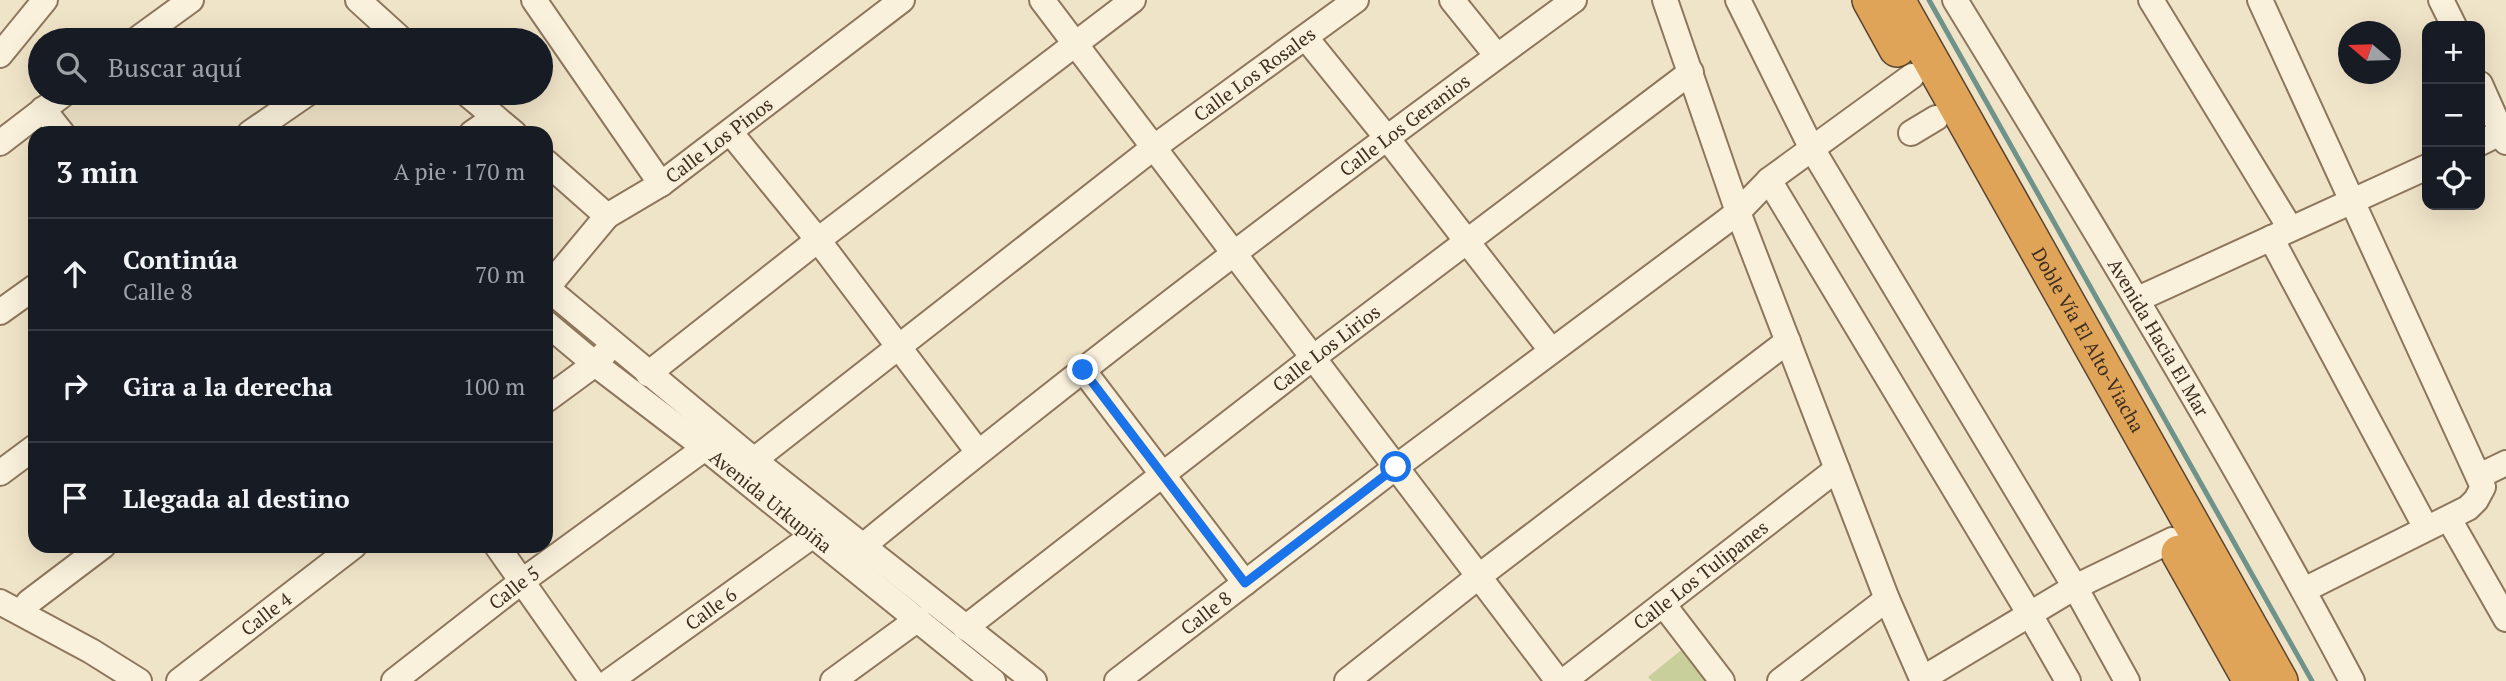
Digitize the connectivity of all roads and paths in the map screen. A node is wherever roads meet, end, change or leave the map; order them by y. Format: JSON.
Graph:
{"nodes":[{"id":1,"x":45,"y":0,"type":"edge"},
{"id":2,"x":191,"y":0,"type":"edge"},
{"id":3,"x":358,"y":0,"type":"edge"},
{"id":4,"x":534,"y":0,"type":"edge"},
{"id":5,"x":902,"y":0,"type":"edge"},
{"id":6,"x":1042,"y":0,"type":"edge"},
{"id":7,"x":1133,"y":0,"type":"edge"},
{"id":8,"x":1356,"y":0,"type":"edge"},
{"id":9,"x":1452,"y":0,"type":"edge"},
{"id":10,"x":1574,"y":0,"type":"edge"},
{"id":11,"x":1665,"y":0,"type":"edge"},
{"id":12,"x":1738,"y":0,"type":"edge"},
{"id":13,"x":1870,"y":0,"type":"edge"},
{"id":14,"x":1897,"y":0,"type":"edge"},
{"id":15,"x":1955,"y":0,"type":"edge"},
{"id":16,"x":2151,"y":0,"type":"edge"},
{"id":17,"x":2260,"y":0,"type":"edge"},
{"id":18,"x":152,"y":28,"type":"edge"},
{"id":19,"x":383,"y":28,"type":"edge"},
{"id":20,"x":1306,"y":38,"type":"junction"},
{"id":21,"x":1076,"y":44,"type":"junction"},
{"id":22,"x":0,"y":55,"type":"edge"},
{"id":23,"x":1497,"y":56,"type":"junction"},
{"id":24,"x":1691,"y":72,"type":"junction"},
{"id":25,"x":1912,"y":76,"type":"junction"},
{"id":26,"x":2485,"y":99,"type":"edge"},
{"id":27,"x":48,"y":105,"type":"edge"},
{"id":28,"x":291,"y":105,"type":"edge"},
{"id":29,"x":480,"y":105,"type":"edge"},
{"id":30,"x":43,"y":109,"type":"junction"},
{"id":31,"x":504,"y":125,"type":"edge"},
{"id":32,"x":56,"y":126,"type":"edge"},
{"id":33,"x":260,"y":126,"type":"edge"},
{"id":34,"x":730,"y":132,"type":"junction"},
{"id":35,"x":2498,"y":137,"type":"edge"},
{"id":36,"x":1387,"y":138,"type":"junction"},
{"id":37,"x":0,"y":143,"type":"edge"},
{"id":38,"x":1153,"y":148,"type":"junction"},
{"id":39,"x":1811,"y":148,"type":"junction"},
{"id":40,"x":553,"y":168,"type":"edge"},
{"id":41,"x":2422,"y":169,"type":"edge"},
{"id":42,"x":1769,"y":180,"type":"junction"},
{"id":43,"x":661,"y":184,"type":"junction"},
{"id":44,"x":2352,"y":202,"type":"junction"},
{"id":45,"x":1738,"y":212,"type":"junction"},
{"id":46,"x":607,"y":216,"type":"junction"},
{"id":47,"x":2280,"y":233,"type":"junction"},
{"id":48,"x":818,"y":240,"type":"junction"},
{"id":49,"x":1469,"y":241,"type":"junction"},
{"id":50,"x":1235,"y":253,"type":"junction"},
{"id":51,"x":553,"y":281,"type":"edge"},
{"id":52,"x":28,"y":292,"type":"edge"},
{"id":53,"x":553,"y":293,"type":"edge"},
{"id":54,"x":2138,"y":299,"type":"junction"},
{"id":55,"x":0,"y":312,"type":"edge"},
{"id":56,"x":553,"y":329,"type":"edge"},
{"id":57,"x":1788,"y":341,"type":"junction"},
{"id":58,"x":613,"y":344,"type":"junction"},
{"id":59,"x":899,"y":346,"type":"junction"},
{"id":60,"x":1552,"y":350,"type":"junction"},
{"id":61,"x":1314,"y":358,"type":"junction"},
{"id":62,"x":595,"y":364,"type":"junction"},
{"id":63,"x":1083,"y":370,"type":"junction"},
{"id":64,"x":648,"y":374,"type":"junction"},
{"id":65,"x":553,"y":395,"type":"edge"},
{"id":66,"x":705,"y":448,"type":"junction"},
{"id":67,"x":28,"y":452,"type":"edge"},
{"id":68,"x":978,"y":452,"type":"junction"},
{"id":69,"x":754,"y":460,"type":"junction"},
{"id":70,"x":2506,"y":463,"type":"edge"},
{"id":71,"x":1396,"y":467,"type":"junction"},
{"id":72,"x":1837,"y":469,"type":"junction"},
{"id":73,"x":0,"y":473,"type":"edge"},
{"id":74,"x":1163,"y":475,"type":"junction"},
{"id":75,"x":2479,"y":476,"type":"junction"},
{"id":76,"x":2437,"y":523,"type":"junction"},
{"id":77,"x":812,"y":536,"type":"junction"},
{"id":78,"x":2172,"y":540,"type":"junction"},
{"id":79,"x":863,"y":546,"type":"junction"},
{"id":80,"x":94,"y":553,"type":"edge"},
{"id":81,"x":345,"y":553,"type":"edge"},
{"id":82,"x":501,"y":553,"type":"edge"},
{"id":83,"x":1478,"y":577,"type":"junction"},
{"id":84,"x":521,"y":582,"type":"junction"},
{"id":85,"x":1245,"y":583,"type":"junction"},
{"id":86,"x":2075,"y":587,"type":"junction"},
{"id":87,"x":2304,"y":590,"type":"junction"},
{"id":88,"x":1886,"y":598,"type":"junction"},
{"id":89,"x":1662,"y":604,"type":"junction"},
{"id":90,"x":11,"y":607,"type":"edge"},
{"id":91,"x":2029,"y":613,"type":"junction"},
{"id":92,"x":2506,"y":618,"type":"edge"},
{"id":93,"x":918,"y":619,"type":"junction"},
{"id":94,"x":965,"y":628,"type":"junction"},
{"id":95,"x":1923,"y":680,"type":"edge"},
{"id":96,"x":139,"y":681,"type":"edge"},
{"id":97,"x":179,"y":681,"type":"edge"},
{"id":98,"x":394,"y":681,"type":"edge"},
{"id":99,"x":592,"y":681,"type":"edge"},
{"id":100,"x":610,"y":681,"type":"edge"},
{"id":101,"x":833,"y":681,"type":"edge"},
{"id":102,"x":993,"y":681,"type":"edge"},
{"id":103,"x":1034,"y":681,"type":"edge"},
{"id":104,"x":1117,"y":681,"type":"edge"},
{"id":105,"x":1347,"y":681,"type":"edge"},
{"id":106,"x":1558,"y":681,"type":"edge"},
{"id":107,"x":1564,"y":681,"type":"edge"},
{"id":108,"x":1722,"y":681,"type":"edge"},
{"id":109,"x":1780,"y":681,"type":"edge"},
{"id":110,"x":2067,"y":681,"type":"edge"},
{"id":111,"x":2127,"y":681,"type":"edge"},
{"id":112,"x":2251,"y":681,"type":"edge"},
{"id":113,"x":2280,"y":681,"type":"edge"},
{"id":114,"x":2352,"y":681,"type":"edge"}],
"edges":[{"from":1,"to":22,"type":"street"},
{"from":2,"to":18,"type":"street"},
{"from":3,"to":19,"type":"street"},
{"from":4,"to":43,"type":"street"},
{"from":5,"to":34,"type":"street","name":"Calle Los Pinos"},
{"from":6,"to":21,"type":"street"},
{"from":7,"to":21,"type":"street"},
{"from":8,"to":20,"type":"street","name":"Calle Los Rosales"},
{"from":9,"to":23,"type":"street"},
{"from":10,"to":23,"type":"street","name":"Calle Los Geranios"},
{"from":11,"to":24,"type":"street"},
{"from":12,"to":39,"type":"street"},
{"from":13,"to":25,"type":"highway","name":"Doble Vía El Alto-Viacha"},
{"from":14,"to":113,"type":"highway","name":"Doble Vía El Alto-Viacha"},
{"from":15,"to":54,"type":"street","name":"Avenida Hacia El Mar"},
{"from":16,"to":47,"type":"street"},
{"from":17,"to":44,"type":"street"},
{"from":20,"to":36,"type":"street"},
{"from":20,"to":38,"type":"street","name":"Calle Los Rosales"},
{"from":21,"to":38,"type":"street"},
{"from":21,"to":48,"type":"street"},
{"from":23,"to":36,"type":"street","name":"Calle Los Geranios"},
{"from":24,"to":45,"type":"street"},
{"from":24,"to":49,"type":"street","name":"Calle Los Lirios"},
{"from":25,"to":39,"type":"street","name":"Calle 8"},
{"from":25,"to":78,"type":"highway","name":"Doble Vía El Alto-Viacha"},
{"from":26,"to":35,"type":"street"},
{"from":27,"to":30,"type":"street"},
{"from":28,"to":33,"type":"street"},
{"from":29,"to":31,"type":"street"},
{"from":30,"to":32,"type":"street"},
{"from":30,"to":37,"type":"street"},
{"from":34,"to":43,"type":"street","name":"Calle Los Pinos"},
{"from":34,"to":48,"type":"street"},
{"from":36,"to":49,"type":"street"},
{"from":36,"to":50,"type":"street","name":"Calle Los Geranios"},
{"from":38,"to":50,"type":"street"},
{"from":38,"to":59,"type":"street","name":"Calle Los Rosales"},
{"from":39,"to":42,"type":"street","name":"Calle 8"},
{"from":39,"to":86,"type":"street"},
{"from":40,"to":46,"type":"street"},
{"from":41,"to":44,"type":"street"},
{"from":42,"to":45,"type":"street","name":"Calle 8"},
{"from":42,"to":91,"type":"street"},
{"from":43,"to":46,"type":"street","name":"Calle Los Pinos"},
{"from":44,"to":47,"type":"street"},
{"from":44,"to":75,"type":"street"},
{"from":45,"to":57,"type":"street"},
{"from":45,"to":60,"type":"street","name":"Calle 8"},
{"from":46,"to":51,"type":"street","name":"Calle Los Pinos"},
{"from":47,"to":54,"type":"street"},
{"from":47,"to":76,"type":"street"},
{"from":48,"to":59,"type":"street"},
{"from":48,"to":64,"type":"street"},
{"from":49,"to":60,"type":"street"},
{"from":49,"to":61,"type":"street","name":"Calle Los Lirios"},
{"from":50,"to":61,"type":"street"},
{"from":50,"to":63,"type":"street","name":"Calle Los Geranios"},
{"from":52,"to":55,"type":"street"},
{"from":53,"to":58,"type":"street"},
{"from":54,"to":87,"type":"street","name":"Avenida Hacia El Mar"},
{"from":56,"to":62,"type":"street","name":"Avenida Urkupiña"},
{"from":57,"to":72,"type":"street"},
{"from":57,"to":83,"type":"street"},
{"from":58,"to":62,"type":"street"},
{"from":58,"to":64,"type":"street"},
{"from":59,"to":68,"type":"street"},
{"from":59,"to":69,"type":"street","name":"Calle Los Rosales"},
{"from":60,"to":71,"type":"street","name":"Calle 8"},
{"from":61,"to":71,"type":"street"},
{"from":61,"to":74,"type":"street","name":"Calle Los Lirios"},
{"from":62,"to":65,"type":"street"},
{"from":62,"to":66,"type":"street","name":"Avenida Urkupiña"},
{"from":63,"to":68,"type":"street","name":"Calle Los Geranios"},
{"from":63,"to":74,"type":"street"},
{"from":64,"to":69,"type":"street"},
{"from":66,"to":77,"type":"street","name":"Avenida Urkupiña"},
{"from":66,"to":84,"type":"street","name":"Calle 5"},
{"from":67,"to":73,"type":"street"},
{"from":68,"to":79,"type":"street","name":"Calle Los Geranios"},
{"from":69,"to":79,"type":"street"},
{"from":70,"to":75,"type":"street"},
{"from":71,"to":83,"type":"street"},
{"from":71,"to":85,"type":"street","name":"Calle 8"},
{"from":72,"to":88,"type":"street"},
{"from":72,"to":89,"type":"street","name":"Calle Los Tulipanes"},
{"from":74,"to":85,"type":"street"},
{"from":74,"to":94,"type":"street","name":"Calle Los Lirios"},
{"from":75,"to":76,"type":"street"},
{"from":76,"to":87,"type":"street"},
{"from":76,"to":92,"type":"street"},
{"from":77,"to":93,"type":"street","name":"Avenida Urkupiña"},
{"from":77,"to":100,"type":"street","name":"Calle 6"},
{"from":78,"to":86,"type":"street"},
{"from":78,"to":112,"type":"highway","name":"Doble Vía El Alto-Viacha"},
{"from":79,"to":94,"type":"street"},
{"from":80,"to":90,"type":"street"},
{"from":81,"to":97,"type":"street","name":"Calle 4"},
{"from":82,"to":84,"type":"street"},
{"from":83,"to":105,"type":"street"},
{"from":83,"to":106,"type":"street"},
{"from":84,"to":98,"type":"street","name":"Calle 5"},
{"from":84,"to":99,"type":"street"},
{"from":85,"to":104,"type":"street","name":"Calle 8"},
{"from":86,"to":91,"type":"street"},
{"from":86,"to":111,"type":"street"},
{"from":87,"to":114,"type":"street","name":"Avenida Hacia El Mar"},
{"from":88,"to":95,"type":"street"},
{"from":88,"to":109,"type":"street"},
{"from":89,"to":107,"type":"street","name":"Calle Los Tulipanes"},
{"from":89,"to":108,"type":"street"},
{"from":90,"to":96,"type":"street"},
{"from":91,"to":95,"type":"street"},
{"from":91,"to":110,"type":"street"},
{"from":93,"to":101,"type":"street"},
{"from":93,"to":102,"type":"street","name":"Avenida Urkupiña"},
{"from":94,"to":103,"type":"street"}]}
